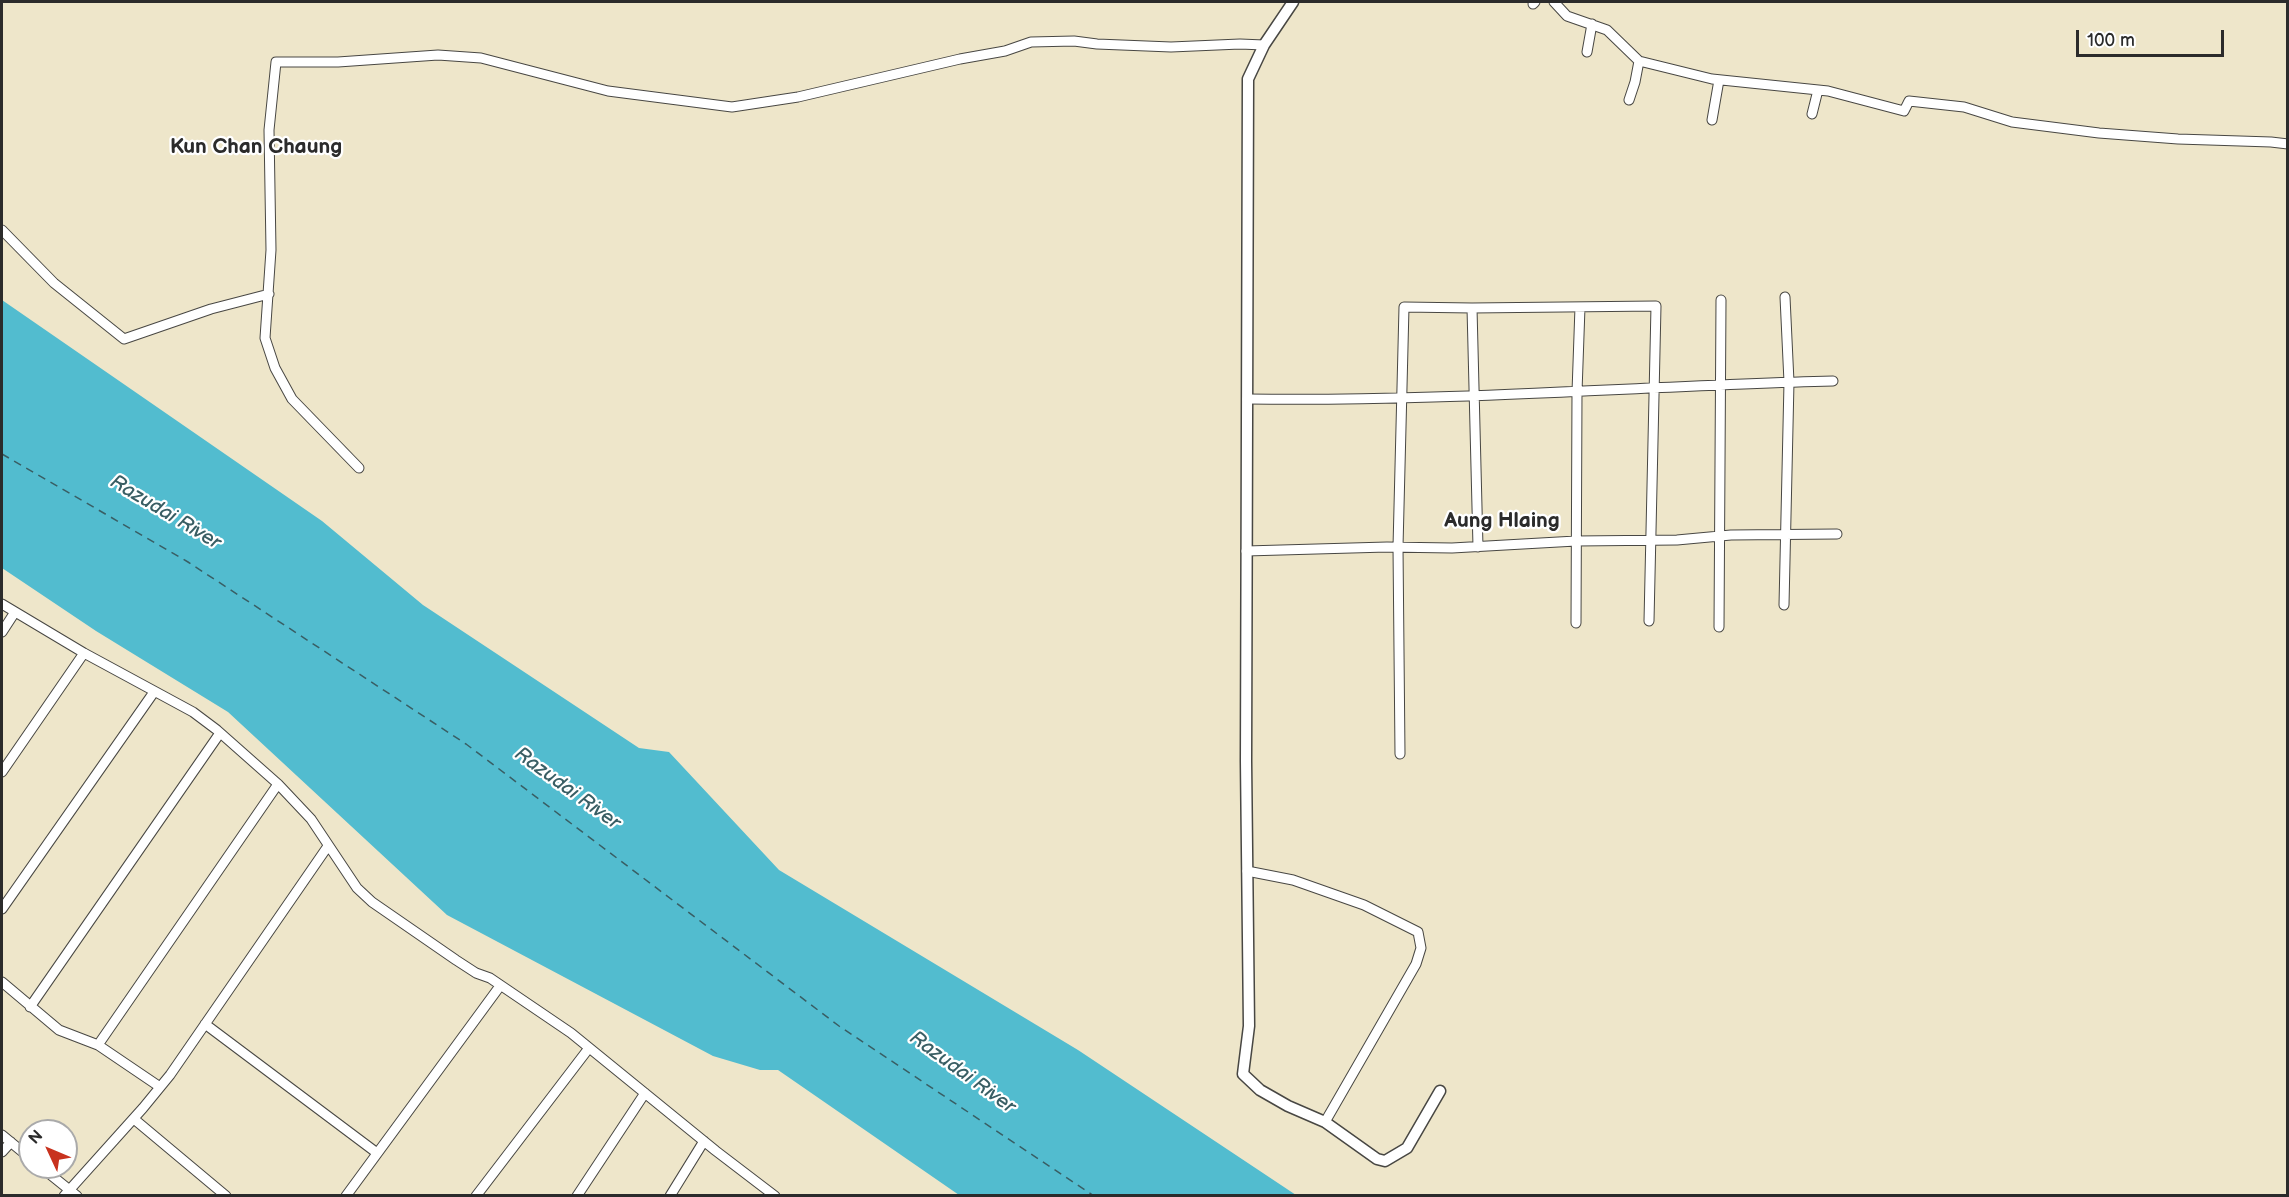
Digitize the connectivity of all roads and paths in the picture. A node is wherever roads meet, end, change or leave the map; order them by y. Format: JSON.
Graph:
{"nodes":[{"id":1,"x":1293,"y":2,"type":"edge"},
{"id":2,"x":1554,"y":2,"type":"edge"},
{"id":3,"x":1592,"y":24,"type":"junction"},
{"id":4,"x":1264,"y":45,"type":"junction"},
{"id":5,"x":1587,"y":52,"type":"dead end"},
{"id":6,"x":1640,"y":61,"type":"junction"},
{"id":7,"x":1719,"y":80,"type":"junction"},
{"id":8,"x":1818,"y":90,"type":"junction"},
{"id":9,"x":1629,"y":100,"type":"dead end"},
{"id":10,"x":1812,"y":114,"type":"dead end"},
{"id":11,"x":1712,"y":120,"type":"dead end"},
{"id":12,"x":2288,"y":144,"type":"edge"},
{"id":13,"x":2,"y":230,"type":"edge"},
{"id":14,"x":269,"y":294,"type":"junction"},
{"id":15,"x":1785,"y":297,"type":"dead end"},
{"id":16,"x":1721,"y":300,"type":"dead end"},
{"id":17,"x":1580,"y":307,"type":"junction"},
{"id":18,"x":1472,"y":308,"type":"junction"},
{"id":19,"x":1833,"y":381,"type":"dead end"},
{"id":20,"x":1789,"y":382,"type":"junction"},
{"id":21,"x":1719,"y":385,"type":"junction"},
{"id":22,"x":1654,"y":389,"type":"junction"},
{"id":23,"x":1577,"y":392,"type":"junction"},
{"id":24,"x":1473,"y":396,"type":"junction"},
{"id":25,"x":1247,"y":399,"type":"junction"},
{"id":26,"x":1402,"y":399,"type":"junction"},
{"id":27,"x":359,"y":468,"type":"dead end"},
{"id":28,"x":1786,"y":534,"type":"junction"},
{"id":29,"x":1837,"y":534,"type":"dead end"},
{"id":30,"x":1719,"y":536,"type":"junction"},
{"id":31,"x":1652,"y":540,"type":"junction"},
{"id":32,"x":1576,"y":541,"type":"junction"},
{"id":33,"x":1398,"y":547,"type":"junction"},
{"id":34,"x":1478,"y":547,"type":"junction"},
{"id":35,"x":1246,"y":551,"type":"junction"},
{"id":36,"x":2,"y":604,"type":"edge"},
{"id":37,"x":1784,"y":605,"type":"dead end"},
{"id":38,"x":15,"y":612,"type":"junction"},
{"id":39,"x":1649,"y":621,"type":"dead end"},
{"id":40,"x":1576,"y":623,"type":"dead end"},
{"id":41,"x":1719,"y":627,"type":"dead end"},
{"id":42,"x":2,"y":632,"type":"edge"},
{"id":43,"x":84,"y":653,"type":"junction"},
{"id":44,"x":154,"y":692,"type":"junction"},
{"id":45,"x":220,"y":733,"type":"junction"},
{"id":46,"x":1400,"y":754,"type":"dead end"},
{"id":47,"x":2,"y":772,"type":"edge"},
{"id":48,"x":278,"y":784,"type":"junction"},
{"id":49,"x":328,"y":846,"type":"junction"},
{"id":50,"x":1247,"y":871,"type":"junction"},
{"id":51,"x":2,"y":909,"type":"edge"},
{"id":52,"x":2,"y":982,"type":"edge"},
{"id":53,"x":501,"y":986,"type":"junction"},
{"id":54,"x":30,"y":1007,"type":"junction"},
{"id":55,"x":205,"y":1024,"type":"junction"},
{"id":56,"x":98,"y":1045,"type":"junction"},
{"id":57,"x":589,"y":1048,"type":"junction"},
{"id":58,"x":160,"y":1087,"type":"junction"},
{"id":59,"x":1440,"y":1091,"type":"dead end"},
{"id":60,"x":645,"y":1093,"type":"junction"},
{"id":61,"x":134,"y":1119,"type":"junction"},
{"id":62,"x":1325,"y":1122,"type":"junction"},
{"id":63,"x":2,"y":1135,"type":"edge"},
{"id":64,"x":704,"y":1141,"type":"junction"},
{"id":65,"x":11,"y":1142,"type":"junction"},
{"id":66,"x":18,"y":1148,"type":"edge"},
{"id":67,"x":2,"y":1152,"type":"edge"},
{"id":68,"x":377,"y":1153,"type":"junction"},
{"id":69,"x":54,"y":1179,"type":"edge"},
{"id":70,"x":764,"y":1192,"type":"edge"},
{"id":71,"x":70,"y":1194,"type":"edge"},
{"id":72,"x":226,"y":1196,"type":"edge"},
{"id":73,"x":346,"y":1196,"type":"edge"},
{"id":74,"x":476,"y":1196,"type":"edge"},
{"id":75,"x":577,"y":1196,"type":"edge"},
{"id":76,"x":670,"y":1196,"type":"edge"},
{"id":77,"x":775,"y":1196,"type":"edge"}],
"edges":[{"from":1,"to":4,"type":"street"},
{"from":2,"to":3,"type":"street"},
{"from":3,"to":5,"type":"street"},
{"from":3,"to":6,"type":"street"},
{"from":4,"to":14,"type":"street"},
{"from":4,"to":25,"type":"street"},
{"from":6,"to":7,"type":"street"},
{"from":6,"to":9,"type":"street"},
{"from":7,"to":8,"type":"street"},
{"from":7,"to":11,"type":"street"},
{"from":8,"to":10,"type":"street"},
{"from":8,"to":12,"type":"street"},
{"from":13,"to":14,"type":"street"},
{"from":14,"to":27,"type":"street"},
{"from":15,"to":20,"type":"street"},
{"from":16,"to":21,"type":"street"},
{"from":17,"to":18,"type":"street"},
{"from":17,"to":22,"type":"street"},
{"from":17,"to":23,"type":"street"},
{"from":18,"to":24,"type":"street"},
{"from":18,"to":26,"type":"street"},
{"from":19,"to":20,"type":"street"},
{"from":20,"to":21,"type":"street"},
{"from":20,"to":28,"type":"street"},
{"from":21,"to":22,"type":"street"},
{"from":21,"to":30,"type":"street"},
{"from":22,"to":23,"type":"street"},
{"from":22,"to":31,"type":"street"},
{"from":23,"to":24,"type":"street"},
{"from":23,"to":32,"type":"street"},
{"from":24,"to":26,"type":"street"},
{"from":24,"to":34,"type":"street"},
{"from":25,"to":26,"type":"street"},
{"from":25,"to":35,"type":"street"},
{"from":26,"to":33,"type":"street"},
{"from":28,"to":29,"type":"street"},
{"from":28,"to":30,"type":"street"},
{"from":28,"to":37,"type":"street"},
{"from":30,"to":31,"type":"street"},
{"from":30,"to":41,"type":"street"},
{"from":31,"to":32,"type":"street"},
{"from":31,"to":39,"type":"street"},
{"from":32,"to":34,"type":"street"},
{"from":32,"to":40,"type":"street"},
{"from":33,"to":34,"type":"street"},
{"from":33,"to":35,"type":"street"},
{"from":33,"to":46,"type":"street"},
{"from":35,"to":50,"type":"street"},
{"from":36,"to":38,"type":"street"},
{"from":38,"to":42,"type":"street"},
{"from":38,"to":43,"type":"street"},
{"from":43,"to":44,"type":"street"},
{"from":43,"to":47,"type":"street"},
{"from":44,"to":45,"type":"street"},
{"from":44,"to":51,"type":"street"},
{"from":45,"to":48,"type":"street"},
{"from":45,"to":54,"type":"street"},
{"from":48,"to":49,"type":"street"},
{"from":48,"to":56,"type":"street"},
{"from":49,"to":53,"type":"street"},
{"from":49,"to":55,"type":"street"},
{"from":50,"to":62,"type":"street"},
{"from":50,"to":62,"type":"street"},
{"from":52,"to":54,"type":"street"},
{"from":53,"to":57,"type":"street"},
{"from":53,"to":68,"type":"street"},
{"from":54,"to":56,"type":"street"},
{"from":55,"to":58,"type":"street"},
{"from":55,"to":68,"type":"street"},
{"from":56,"to":58,"type":"street"},
{"from":57,"to":60,"type":"street"},
{"from":57,"to":74,"type":"street"},
{"from":58,"to":61,"type":"street"},
{"from":59,"to":62,"type":"street"},
{"from":60,"to":64,"type":"street"},
{"from":60,"to":75,"type":"street"},
{"from":61,"to":71,"type":"street"},
{"from":61,"to":72,"type":"street"},
{"from":63,"to":65,"type":"street"},
{"from":64,"to":70,"type":"street"},
{"from":64,"to":76,"type":"street"},
{"from":65,"to":66,"type":"street"},
{"from":65,"to":67,"type":"street"},
{"from":68,"to":73,"type":"street"},
{"from":69,"to":71,"type":"street"},
{"from":70,"to":77,"type":"street"}]}
